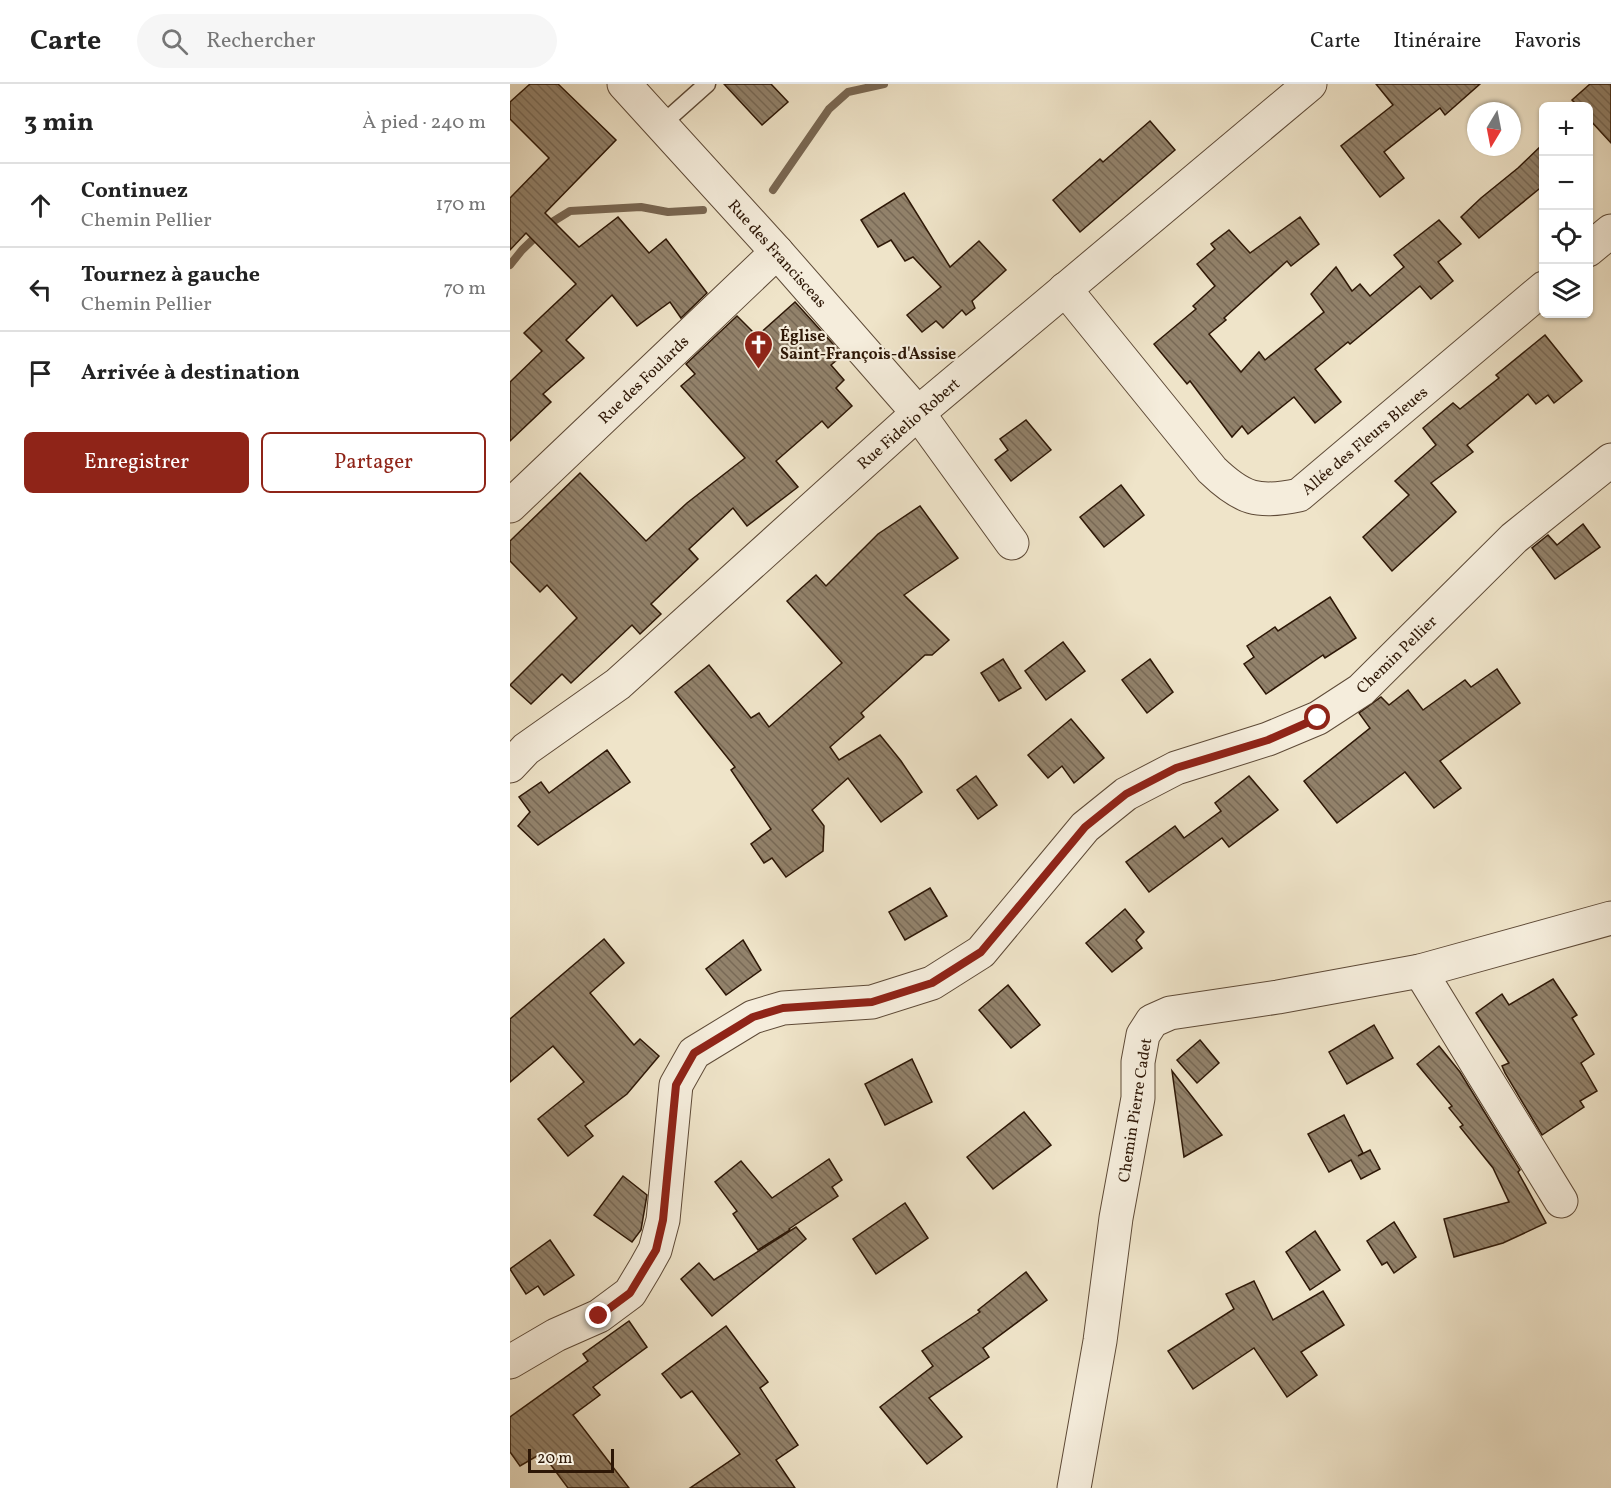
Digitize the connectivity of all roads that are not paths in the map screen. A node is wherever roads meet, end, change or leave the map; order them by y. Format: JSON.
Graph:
{"nodes":[{"id":1,"x":624,"y":84,"type":"edge"},
{"id":2,"x":707,"y":84,"type":"edge"},
{"id":3,"x":1310,"y":84,"type":"edge"},
{"id":4,"x":661,"y":125,"type":"junction"},
{"id":5,"x":1611,"y":231,"type":"edge"},
{"id":6,"x":1593,"y":246,"type":"edge"},
{"id":7,"x":777,"y":252,"type":"junction"},
{"id":8,"x":1065,"y":289,"type":"junction"},
{"id":9,"x":1539,"y":292,"type":"edge"},
{"id":10,"x":918,"y":413,"type":"junction"},
{"id":11,"x":1611,"y":460,"type":"edge"},
{"id":12,"x":510,"y":506,"type":"edge"},
{"id":13,"x":1012,"y":543,"type":"dead end"},
{"id":14,"x":510,"y":766,"type":"edge"},
{"id":15,"x":1611,"y":918,"type":"edge"},
{"id":16,"x":1420,"y":971,"type":"junction"},
{"id":17,"x":1561,"y":1201,"type":"dead end"},
{"id":18,"x":510,"y":1362,"type":"edge"},
{"id":19,"x":1074,"y":1488,"type":"edge"}],
"edges":[{"from":1,"to":4,"type":"street","name":"Rue des Francisceas"},
{"from":2,"to":4,"type":"lane"},
{"from":3,"to":8,"type":"street","name":"Rue Fidelio Robert"},
{"from":4,"to":7,"type":"street","name":"Rue des Francisceas"},
{"from":5,"to":6,"type":"street"},
{"from":7,"to":10,"type":"street","name":"Rue des Francisceas"},
{"from":7,"to":12,"type":"street","name":"Rue des Foulards"},
{"from":8,"to":9,"type":"street","name":"Allée des Fleurs Bleues"},
{"from":8,"to":10,"type":"street","name":"Rue Fidelio Robert"},
{"from":10,"to":13,"type":"street","name":"Rue des Francisceas"},
{"from":10,"to":14,"type":"street","name":"Rue Fidelio Robert"},
{"from":11,"to":18,"type":"street","name":"Chemin Pellier"},
{"from":15,"to":16,"type":"street","name":"Chemin Pierre Cadet"},
{"from":16,"to":17,"type":"street"},
{"from":16,"to":19,"type":"street","name":"Chemin Pierre Cadet"}]}
